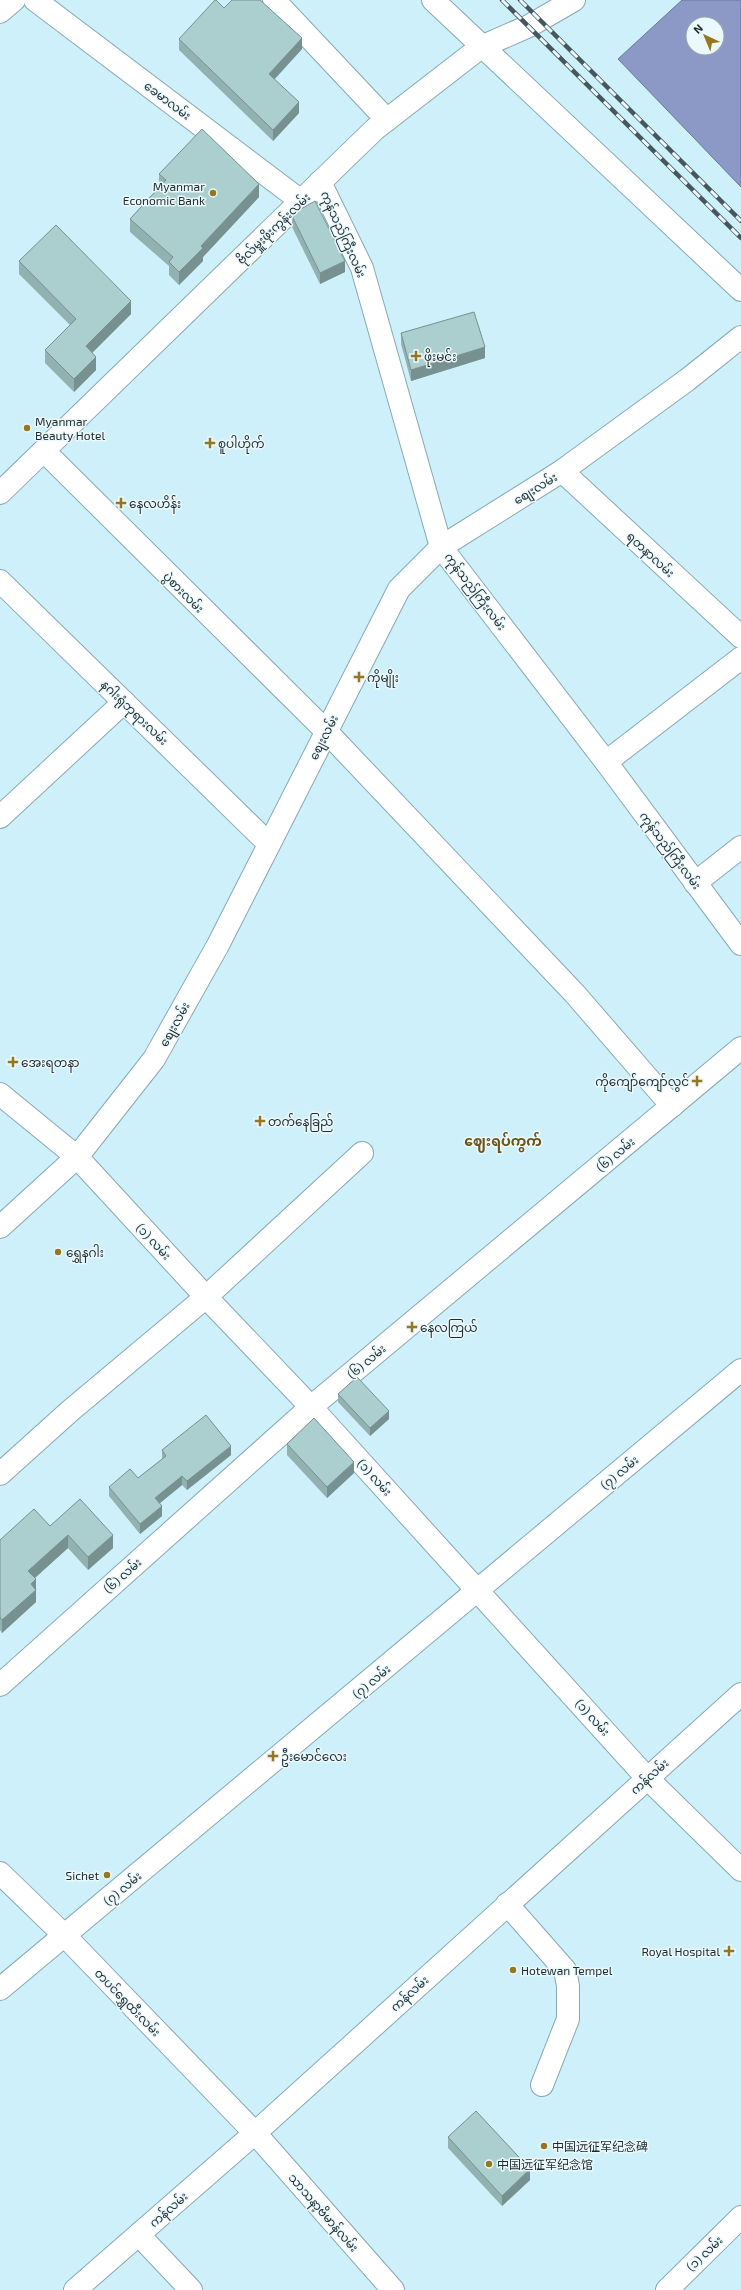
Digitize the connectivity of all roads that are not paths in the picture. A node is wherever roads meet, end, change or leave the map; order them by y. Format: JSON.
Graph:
{"nodes":[{"id":1,"x":14,"y":0,"type":"edge"},
{"id":2,"x":35,"y":0,"type":"edge"},
{"id":3,"x":274,"y":0,"type":"edge"},
{"id":4,"x":433,"y":0,"type":"edge"},
{"id":5,"x":574,"y":0,"type":"edge"},
{"id":6,"x":0,"y":12,"type":"edge"},
{"id":7,"x":481,"y":47,"type":"junction"},
{"id":8,"x":387,"y":120,"type":"junction"},
{"id":9,"x":320,"y":182,"type":"junction"},
{"id":10,"x":301,"y":201,"type":"junction"},
{"id":11,"x":741,"y":290,"type":"edge"},
{"id":12,"x":741,"y":337,"type":"edge"},
{"id":13,"x":44,"y":451,"type":"junction"},
{"id":14,"x":562,"y":472,"type":"junction"},
{"id":15,"x":0,"y":493,"type":"edge"},
{"id":16,"x":442,"y":547,"type":"junction"},
{"id":17,"x":0,"y":581,"type":"edge"},
{"id":18,"x":741,"y":637,"type":"edge"},
{"id":19,"x":741,"y":658,"type":"edge"},
{"id":20,"x":124,"y":702,"type":"junction"},
{"id":21,"x":326,"y":731,"type":"junction"},
{"id":22,"x":606,"y":762,"type":"junction"},
{"id":23,"x":0,"y":817,"type":"edge"},
{"id":24,"x":269,"y":844,"type":"junction"},
{"id":25,"x":741,"y":847,"type":"edge"},
{"id":26,"x":695,"y":882,"type":"junction"},
{"id":27,"x":741,"y":944,"type":"edge"},
{"id":28,"x":741,"y":1048,"type":"edge"},
{"id":29,"x":0,"y":1094,"type":"edge"},
{"id":30,"x":672,"y":1106,"type":"junction"},
{"id":31,"x":362,"y":1153,"type":"dead end"},
{"id":32,"x":77,"y":1157,"type":"junction"},
{"id":33,"x":0,"y":1227,"type":"edge"},
{"id":34,"x":206,"y":1298,"type":"junction"},
{"id":35,"x":741,"y":1370,"type":"edge"},
{"id":36,"x":311,"y":1407,"type":"junction"},
{"id":37,"x":0,"y":1474,"type":"edge"},
{"id":38,"x":479,"y":1591,"type":"junction"},
{"id":39,"x":0,"y":1685,"type":"edge"},
{"id":40,"x":741,"y":1694,"type":"edge"},
{"id":41,"x":647,"y":1778,"type":"junction"},
{"id":42,"x":741,"y":1870,"type":"edge"},
{"id":43,"x":0,"y":1873,"type":"edge"},
{"id":44,"x":507,"y":1904,"type":"junction"},
{"id":45,"x":65,"y":1936,"type":"junction"},
{"id":46,"x":0,"y":1989,"type":"edge"},
{"id":47,"x":542,"y":2085,"type":"dead end"},
{"id":48,"x":255,"y":2133,"type":"junction"},
{"id":49,"x":741,"y":2217,"type":"edge"},
{"id":50,"x":139,"y":2235,"type":"junction"},
{"id":51,"x":75,"y":2290,"type":"edge"},
{"id":52,"x":191,"y":2290,"type":"edge"},
{"id":53,"x":393,"y":2290,"type":"edge"},
{"id":54,"x":667,"y":2290,"type":"edge"}],
"edges":[{"from":1,"to":6,"type":"street"},
{"from":2,"to":10,"type":"street","name":"ခေမာလမ်း"},
{"from":3,"to":8,"type":"street"},
{"from":4,"to":7,"type":"street"},
{"from":5,"to":7,"type":"street","name":"ဗိုလ်မှူးဖိုးကွန်းလမ်း"},
{"from":7,"to":8,"type":"street","name":"ဗိုလ်မှူးဖိုးကွန်းလမ်း"},
{"from":7,"to":11,"type":"street"},
{"from":8,"to":9,"type":"street","name":"ဗိုလ်မှူးဖိုးကွန်းလမ်း"},
{"from":9,"to":10,"type":"street","name":"ဗိုလ်မှူးဖိုးကွန်းလမ်း"},
{"from":9,"to":16,"type":"street","name":"ကုန်သည်ကြီးလမ်း"},
{"from":10,"to":13,"type":"street","name":"ဗိုလ်မှူးဖိုးကွန်းလမ်း"},
{"from":12,"to":14,"type":"street","name":"စျေးလမ်း"},
{"from":13,"to":15,"type":"street","name":"ဗိုလ်မှူးဖိုးကွန်းလမ်း"},
{"from":13,"to":21,"type":"street","name":"ပွဲစားလမ်း"},
{"from":14,"to":16,"type":"street","name":"စျေးလမ်း"},
{"from":14,"to":18,"type":"street","name":"ရတနာလမ်း"},
{"from":16,"to":21,"type":"street","name":"စျေးလမ်း"},
{"from":16,"to":22,"type":"street","name":"ကုန်သည်ကြီးလမ်း"},
{"from":17,"to":20,"type":"street","name":"နဂါးရုံဘုရားလမ်း"},
{"from":19,"to":22,"type":"street"},
{"from":20,"to":23,"type":"street"},
{"from":20,"to":24,"type":"street","name":"နဂါးရုံဘုရားလမ်း"},
{"from":21,"to":24,"type":"street","name":"စျေးလမ်း"},
{"from":21,"to":30,"type":"street","name":"ပွဲစားလမ်း"},
{"from":22,"to":26,"type":"street","name":"ကုန်သည်ကြီးလမ်း"},
{"from":24,"to":32,"type":"street","name":"စျေးလမ်း"},
{"from":25,"to":26,"type":"street"},
{"from":26,"to":27,"type":"street","name":"ကုန်သည်ကြီးလမ်း"},
{"from":28,"to":30,"type":"street","name":"(၆) လမ်း"},
{"from":29,"to":32,"type":"street","name":"(၁) လမ်း"},
{"from":30,"to":36,"type":"street","name":"(၆) လမ်း"},
{"from":31,"to":34,"type":"street"},
{"from":32,"to":33,"type":"street","name":"စျေးလမ်း"},
{"from":32,"to":34,"type":"street","name":"(၁) လမ်း"},
{"from":34,"to":36,"type":"street","name":"(၁) လမ်း"},
{"from":34,"to":37,"type":"street"},
{"from":35,"to":38,"type":"street","name":"(၇) လမ်း"},
{"from":36,"to":38,"type":"street","name":"(၁) လမ်း"},
{"from":36,"to":39,"type":"street","name":"(၆) လမ်း"},
{"from":38,"to":41,"type":"street","name":"(၁) လမ်း"},
{"from":38,"to":45,"type":"street","name":"(၇) လမ်း"},
{"from":40,"to":41,"type":"street","name":"ကန်လမ်း"},
{"from":41,"to":42,"type":"street","name":"(၁) လမ်း"},
{"from":41,"to":44,"type":"street","name":"ကန်လမ်း"},
{"from":43,"to":45,"type":"street","name":"တပင်ရွှေထီးလမ်း"},
{"from":44,"to":47,"type":"street"},
{"from":44,"to":48,"type":"street","name":"ကန်လမ်း"},
{"from":45,"to":46,"type":"street","name":"(၇) လမ်း"},
{"from":45,"to":48,"type":"street","name":"တပင်ရွှေထီးလမ်း"},
{"from":48,"to":50,"type":"street","name":"ကန်လမ်း"},
{"from":48,"to":53,"type":"street","name":"သာသနာ့ဗိမာန်လမ်း"},
{"from":49,"to":54,"type":"street","name":"(၁) လမ်း"},
{"from":50,"to":51,"type":"street","name":"ကန်လမ်း"},
{"from":50,"to":52,"type":"street"}]}
